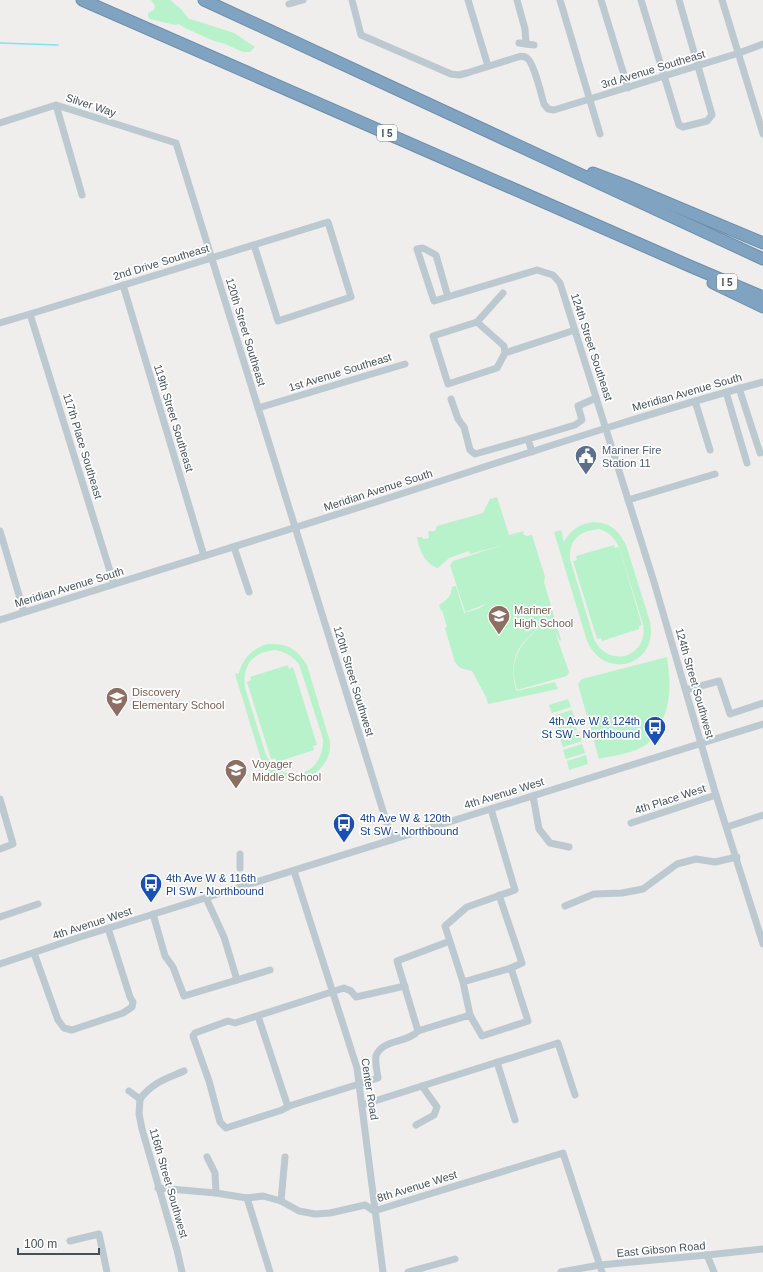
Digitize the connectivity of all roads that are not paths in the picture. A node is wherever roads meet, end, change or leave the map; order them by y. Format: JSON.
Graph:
{"nodes":[{"id":1,"x":82,"y":0,"type":"edge"},
{"id":2,"x":204,"y":0,"type":"edge"},
{"id":3,"x":303,"y":0,"type":"edge"},
{"id":4,"x":352,"y":0,"type":"edge"},
{"id":5,"x":468,"y":0,"type":"edge"},
{"id":6,"x":517,"y":0,"type":"edge"},
{"id":7,"x":560,"y":0,"type":"edge"},
{"id":8,"x":601,"y":0,"type":"edge"},
{"id":9,"x":641,"y":0,"type":"edge"},
{"id":10,"x":679,"y":0,"type":"edge"},
{"id":11,"x":722,"y":0,"type":"edge"},
{"id":12,"x":289,"y":4,"type":"dead end"},
{"id":13,"x":763,"y":44,"type":"edge"},
{"id":14,"x":534,"y":45,"type":"dead end"},
{"id":15,"x":739,"y":54,"type":"junction"},
{"id":16,"x":488,"y":66,"type":"junction"},
{"id":17,"x":698,"y":66,"type":"junction"},
{"id":18,"x":664,"y":76,"type":"junction"},
{"id":19,"x":628,"y":88,"type":"junction"},
{"id":20,"x":590,"y":100,"type":"junction"},
{"id":21,"x":56,"y":105,"type":"junction"},
{"id":22,"x":0,"y":123,"type":"edge"},
{"id":23,"x":600,"y":134,"type":"dead end"},
{"id":24,"x":763,"y":134,"type":"edge"},
{"id":25,"x":176,"y":143,"type":"joint"},
{"id":26,"x":521,"y":147,"type":"junction"},
{"id":27,"x":82,"y":194,"type":"dead end"},
{"id":28,"x":763,"y":243,"type":"edge"},
{"id":29,"x":254,"y":245,"type":"junction"},
{"id":30,"x":212,"y":258,"type":"junction"},
{"id":31,"x":763,"y":259,"type":"edge"},
{"id":32,"x":692,"y":267,"type":"junction"},
{"id":33,"x":123,"y":285,"type":"junction"},
{"id":34,"x":503,"y":293,"type":"dead end"},
{"id":35,"x":448,"y":296,"type":"junction"},
{"id":36,"x":763,"y":297,"type":"edge"},
{"id":37,"x":763,"y":308,"type":"edge"},
{"id":38,"x":30,"y":314,"type":"junction"},
{"id":39,"x":477,"y":322,"type":"junction"},
{"id":40,"x":0,"y":324,"type":"edge"},
{"id":41,"x":575,"y":330,"type":"junction"},
{"id":42,"x":505,"y":353,"type":"junction"},
{"id":43,"x":405,"y":364,"type":"dead end"},
{"id":44,"x":763,"y":382,"type":"edge"},
{"id":45,"x":739,"y":388,"type":"junction"},
{"id":46,"x":726,"y":392,"type":"junction"},
{"id":47,"x":596,"y":398,"type":"junction"},
{"id":48,"x":451,"y":399,"type":"dead end"},
{"id":49,"x":695,"y":401,"type":"junction"},
{"id":50,"x":258,"y":408,"type":"junction"},
{"id":51,"x":606,"y":428,"type":"junction"},
{"id":52,"x":528,"y":439,"type":"junction"},
{"id":53,"x":710,"y":450,"type":"dead end"},
{"id":54,"x":532,"y":452,"type":"junction"},
{"id":55,"x":760,"y":453,"type":"dead end"},
{"id":56,"x":747,"y":463,"type":"dead end"},
{"id":57,"x":715,"y":474,"type":"dead end"},
{"id":58,"x":628,"y":500,"type":"junction"},
{"id":59,"x":296,"y":528,"type":"junction"},
{"id":60,"x":0,"y":531,"type":"edge"},
{"id":61,"x":234,"y":547,"type":"junction"},
{"id":62,"x":204,"y":556,"type":"junction"},
{"id":63,"x":114,"y":584,"type":"junction"},
{"id":64,"x":249,"y":592,"type":"dead end"},
{"id":65,"x":24,"y":612,"type":"junction"},
{"id":66,"x":0,"y":620,"type":"edge"},
{"id":67,"x":686,"y":690,"type":"junction"},
{"id":68,"x":763,"y":703,"type":"edge"},
{"id":69,"x":763,"y":724,"type":"edge"},
{"id":70,"x":701,"y":743,"type":"junction"},
{"id":71,"x":716,"y":795,"type":"junction"},
{"id":72,"x":534,"y":796,"type":"junction"},
{"id":73,"x":0,"y":799,"type":"edge"},
{"id":74,"x":491,"y":809,"type":"junction"},
{"id":75,"x":763,"y":815,"type":"edge"},
{"id":76,"x":630,"y":823,"type":"dead end"},
{"id":77,"x":727,"y":827,"type":"junction"},
{"id":78,"x":392,"y":840,"type":"junction"},
{"id":79,"x":569,"y":847,"type":"dead end"},
{"id":80,"x":0,"y":849,"type":"edge"},
{"id":81,"x":240,"y":854,"type":"dead end"},
{"id":82,"x":736,"y":857,"type":"junction"},
{"id":83,"x":240,"y":868,"type":"dead end"},
{"id":84,"x":294,"y":871,"type":"junction"},
{"id":85,"x":500,"y":895,"type":"junction"},
{"id":86,"x":206,"y":898,"type":"junction"},
{"id":87,"x":38,"y":904,"type":"dead end"},
{"id":88,"x":565,"y":906,"type":"dead end"},
{"id":89,"x":153,"y":914,"type":"junction"},
{"id":90,"x":0,"y":917,"type":"edge"},
{"id":91,"x":108,"y":928,"type":"junction"},
{"id":92,"x":450,"y":941,"type":"junction"},
{"id":93,"x":763,"y":944,"type":"edge"},
{"id":94,"x":34,"y":953,"type":"junction"},
{"id":95,"x":0,"y":964,"type":"edge"},
{"id":96,"x":511,"y":968,"type":"junction"},
{"id":97,"x":270,"y":970,"type":"dead end"},
{"id":98,"x":238,"y":980,"type":"junction"},
{"id":99,"x":462,"y":982,"type":"junction"},
{"id":100,"x":405,"y":986,"type":"junction"},
{"id":101,"x":332,"y":992,"type":"junction"},
{"id":102,"x":470,"y":1015,"type":"junction"},
{"id":103,"x":258,"y":1016,"type":"junction"},
{"id":104,"x":418,"y":1031,"type":"junction"},
{"id":105,"x":497,"y":1062,"type":"junction"},
{"id":106,"x":184,"y":1071,"type":"dead end"},
{"id":107,"x":359,"y":1084,"type":"junction"},
{"id":108,"x":422,"y":1086,"type":"junction"},
{"id":109,"x":129,"y":1091,"type":"dead end"},
{"id":110,"x":575,"y":1095,"type":"dead end"},
{"id":111,"x":140,"y":1099,"type":"junction"},
{"id":112,"x":362,"y":1105,"type":"junction"},
{"id":113,"x":288,"y":1107,"type":"junction"},
{"id":114,"x":515,"y":1120,"type":"dead end"},
{"id":115,"x":416,"y":1124,"type":"dead end"},
{"id":116,"x":207,"y":1157,"type":"dead end"},
{"id":117,"x":285,"y":1157,"type":"dead end"},
{"id":118,"x":158,"y":1188,"type":"junction"},
{"id":119,"x":216,"y":1193,"type":"junction"},
{"id":120,"x":247,"y":1198,"type":"junction"},
{"id":121,"x":281,"y":1201,"type":"junction"},
{"id":122,"x":374,"y":1210,"type":"junction"},
{"id":123,"x":70,"y":1241,"type":"dead end"},
{"id":124,"x":763,"y":1249,"type":"edge"},
{"id":125,"x":707,"y":1256,"type":"junction"},
{"id":126,"x":455,"y":1259,"type":"dead end"},
{"id":127,"x":601,"y":1269,"type":"edge"},
{"id":128,"x":107,"y":1272,"type":"edge"},
{"id":129,"x":182,"y":1272,"type":"edge"},
{"id":130,"x":270,"y":1272,"type":"edge"},
{"id":131,"x":383,"y":1272,"type":"edge"},
{"id":132,"x":408,"y":1272,"type":"edge"},
{"id":133,"x":561,"y":1272,"type":"edge"},
{"id":134,"x":714,"y":1272,"type":"edge"}],
"edges":[{"from":1,"to":32,"type":"highway","number":"I 5"},
{"from":2,"to":26,"type":"highway"},
{"from":3,"to":12,"type":"street"},
{"from":4,"to":16,"type":"street"},
{"from":5,"to":16,"type":"street"},
{"from":6,"to":14,"type":"street"},
{"from":7,"to":20,"type":"street"},
{"from":8,"to":19,"type":"street"},
{"from":9,"to":18,"type":"street"},
{"from":10,"to":17,"type":"street"},
{"from":11,"to":15,"type":"street"},
{"from":13,"to":15,"type":"street","name":"3rd Avenue Southeast"},
{"from":15,"to":17,"type":"street","name":"3rd Avenue Southeast"},
{"from":15,"to":24,"type":"street"},
{"from":16,"to":20,"type":"street","name":"3rd Avenue Southeast"},
{"from":17,"to":18,"type":"street","name":"3rd Avenue Southeast"},
{"from":17,"to":18,"type":"street"},
{"from":18,"to":19,"type":"street","name":"3rd Avenue Southeast"},
{"from":19,"to":20,"type":"street","name":"3rd Avenue Southeast"},
{"from":20,"to":23,"type":"street"},
{"from":21,"to":22,"type":"street","name":"Silver Way"},
{"from":21,"to":25,"type":"street","name":"Silver Way"},
{"from":21,"to":27,"type":"street"},
{"from":25,"to":30,"type":"street","name":"120th Street Southeast"},
{"from":26,"to":28,"type":"highway"},
{"from":26,"to":31,"type":"highway"},
{"from":29,"to":29,"type":"street","name":"2nd Drive Southeast"},
{"from":29,"to":30,"type":"street","name":"2nd Drive Southeast"},
{"from":30,"to":33,"type":"street","name":"2nd Drive Southeast"},
{"from":30,"to":50,"type":"street","name":"120th Street Southeast"},
{"from":32,"to":36,"type":"highway","number":"I 5"},
{"from":32,"to":37,"type":"highway"},
{"from":33,"to":38,"type":"street","name":"2nd Drive Southeast"},
{"from":33,"to":62,"type":"street","name":"119th Street Southeast"},
{"from":34,"to":39,"type":"street"},
{"from":35,"to":35,"type":"street"},
{"from":35,"to":41,"type":"street","name":"124th Street Southeast"},
{"from":38,"to":40,"type":"street","name":"2nd Drive Southeast"},
{"from":38,"to":63,"type":"street","name":"117th Place Southeast"},
{"from":39,"to":42,"type":"street"},
{"from":39,"to":42,"type":"street"},
{"from":41,"to":42,"type":"street"},
{"from":41,"to":47,"type":"street","name":"124th Street Southeast"},
{"from":43,"to":50,"type":"street","name":"1st Avenue Southeast"},
{"from":44,"to":45,"type":"street","name":"Meridian Avenue South"},
{"from":45,"to":46,"type":"street","name":"Meridian Avenue South"},
{"from":45,"to":55,"type":"street"},
{"from":46,"to":49,"type":"street","name":"Meridian Avenue South"},
{"from":46,"to":56,"type":"street"},
{"from":47,"to":51,"type":"street","name":"124th Street Southeast"},
{"from":47,"to":52,"type":"street"},
{"from":48,"to":52,"type":"street"},
{"from":49,"to":51,"type":"street","name":"Meridian Avenue South"},
{"from":49,"to":53,"type":"street"},
{"from":50,"to":59,"type":"street","name":"120th Street Southeast"},
{"from":51,"to":54,"type":"street","name":"Meridian Avenue South"},
{"from":51,"to":58,"type":"street","name":"124th Street Southwest"},
{"from":52,"to":54,"type":"street"},
{"from":54,"to":59,"type":"street","name":"Meridian Avenue South"},
{"from":57,"to":58,"type":"street"},
{"from":58,"to":67,"type":"street","name":"124th Street Southwest"},
{"from":59,"to":61,"type":"street","name":"Meridian Avenue South"},
{"from":59,"to":78,"type":"street","name":"120th Street Southwest"},
{"from":60,"to":65,"type":"street"},
{"from":61,"to":62,"type":"street","name":"Meridian Avenue South"},
{"from":61,"to":64,"type":"street"},
{"from":62,"to":63,"type":"street","name":"Meridian Avenue South"},
{"from":63,"to":65,"type":"street","name":"Meridian Avenue South"},
{"from":65,"to":66,"type":"street","name":"Meridian Avenue South"},
{"from":67,"to":68,"type":"street"},
{"from":67,"to":70,"type":"street","name":"124th Street Southwest"},
{"from":69,"to":70,"type":"street","name":"4th Avenue West"},
{"from":70,"to":71,"type":"street","name":"124th Street Southwest"},
{"from":70,"to":72,"type":"street","name":"4th Avenue West"},
{"from":71,"to":76,"type":"street","name":"4th Place West"},
{"from":71,"to":77,"type":"street","name":"124th Street Southwest"},
{"from":72,"to":74,"type":"street","name":"4th Avenue West"},
{"from":72,"to":79,"type":"street"},
{"from":73,"to":80,"type":"street"},
{"from":74,"to":78,"type":"street","name":"4th Avenue West"},
{"from":74,"to":85,"type":"street"},
{"from":75,"to":77,"type":"street"},
{"from":77,"to":82,"type":"street","name":"124th Street Southwest"},
{"from":78,"to":84,"type":"street","name":"4th Avenue West"},
{"from":81,"to":83,"type":"street"},
{"from":82,"to":88,"type":"street"},
{"from":82,"to":93,"type":"street","name":"124th Street Southwest"},
{"from":84,"to":86,"type":"street","name":"4th Avenue West"},
{"from":84,"to":101,"type":"street","name":"Center Road"},
{"from":85,"to":92,"type":"street"},
{"from":85,"to":96,"type":"street"},
{"from":86,"to":89,"type":"street","name":"4th Avenue West"},
{"from":86,"to":98,"type":"street"},
{"from":87,"to":90,"type":"street"},
{"from":89,"to":91,"type":"street","name":"4th Avenue West"},
{"from":89,"to":98,"type":"street"},
{"from":91,"to":94,"type":"street","name":"4th Avenue West"},
{"from":91,"to":94,"type":"street"},
{"from":92,"to":99,"type":"street"},
{"from":92,"to":100,"type":"street"},
{"from":94,"to":95,"type":"street","name":"4th Avenue West"},
{"from":96,"to":99,"type":"street"},
{"from":96,"to":102,"type":"street"},
{"from":97,"to":98,"type":"street"},
{"from":99,"to":102,"type":"street"},
{"from":100,"to":101,"type":"street"},
{"from":100,"to":104,"type":"street"},
{"from":101,"to":103,"type":"street"},
{"from":101,"to":107,"type":"street","name":"Center Road"},
{"from":102,"to":104,"type":"street"},
{"from":103,"to":113,"type":"street"},
{"from":103,"to":113,"type":"street"},
{"from":104,"to":107,"type":"street"},
{"from":105,"to":108,"type":"street"},
{"from":105,"to":110,"type":"street"},
{"from":105,"to":114,"type":"street"},
{"from":106,"to":111,"type":"street"},
{"from":107,"to":112,"type":"street","name":"Center Road"},
{"from":107,"to":113,"type":"street"},
{"from":108,"to":112,"type":"street"},
{"from":108,"to":115,"type":"street"},
{"from":109,"to":111,"type":"street"},
{"from":111,"to":118,"type":"street","name":"116th Street Southwest"},
{"from":112,"to":122,"type":"street","name":"Center Road"},
{"from":116,"to":119,"type":"street"},
{"from":117,"to":121,"type":"street"},
{"from":118,"to":119,"type":"street","name":"8th Avenue West"},
{"from":118,"to":129,"type":"street","name":"116th Street Southwest"},
{"from":119,"to":120,"type":"street","name":"8th Avenue West"},
{"from":120,"to":121,"type":"street","name":"8th Avenue West"},
{"from":120,"to":130,"type":"street"},
{"from":121,"to":122,"type":"street","name":"8th Avenue West"},
{"from":122,"to":127,"type":"street","name":"8th Avenue West"},
{"from":122,"to":131,"type":"street","name":"Center Road"},
{"from":123,"to":128,"type":"street"},
{"from":124,"to":125,"type":"street","name":"East Gibson Road"},
{"from":125,"to":127,"type":"street","name":"East Gibson Road"},
{"from":125,"to":134,"type":"street"},
{"from":126,"to":132,"type":"street"},
{"from":127,"to":133,"type":"street","name":"East Gibson Road"}]}
